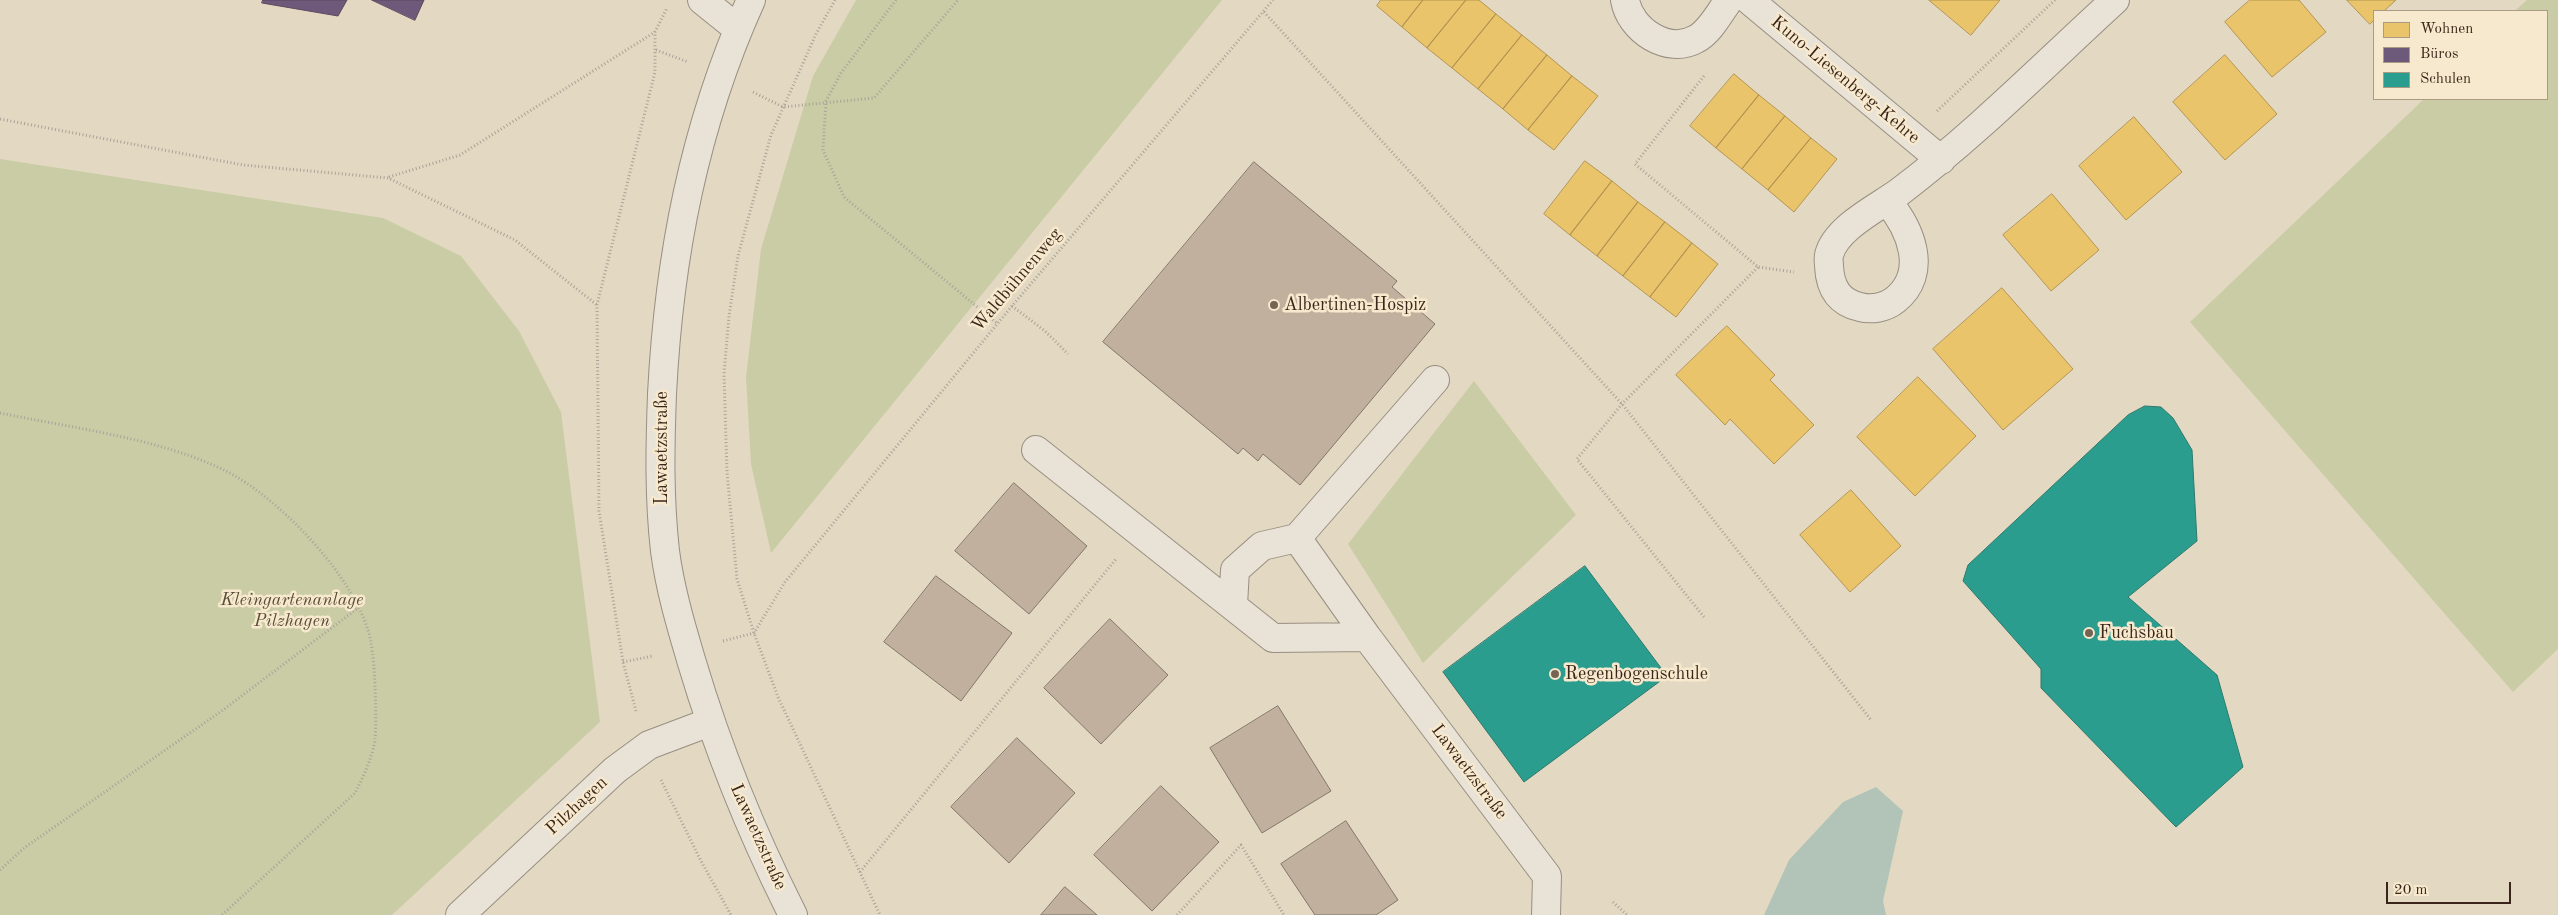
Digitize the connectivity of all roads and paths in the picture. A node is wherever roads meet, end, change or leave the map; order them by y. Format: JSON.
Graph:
{"nodes":[{"id":1,"x":671,"y":0,"type":"edge"},
{"id":2,"x":702,"y":0,"type":"edge"},
{"id":3,"x":751,"y":0,"type":"edge"},
{"id":4,"x":834,"y":0,"type":"edge"},
{"id":5,"x":896,"y":0,"type":"edge"},
{"id":6,"x":958,"y":0,"type":"edge"},
{"id":7,"x":1273,"y":0,"type":"edge"},
{"id":8,"x":1625,"y":0,"type":"edge"},
{"id":9,"x":1729,"y":0,"type":"edge"},
{"id":10,"x":1749,"y":0,"type":"edge"},
{"id":11,"x":2054,"y":0,"type":"edge"},
{"id":12,"x":2115,"y":0,"type":"edge"},
{"id":13,"x":1264,"y":12,"type":"junction"},
{"id":14,"x":738,"y":29,"type":"junction"},
{"id":15,"x":655,"y":32,"type":"junction"},
{"id":16,"x":1708,"y":71,"type":"dead end"},
{"id":17,"x":720,"y":76,"type":"junction"},
{"id":18,"x":826,"y":101,"type":"junction"},
{"id":19,"x":783,"y":107,"type":"junction"},
{"id":20,"x":0,"y":119,"type":"edge"},
{"id":21,"x":1911,"y":135,"type":"junction"},
{"id":22,"x":1941,"y":160,"type":"junction"},
{"id":23,"x":388,"y":178,"type":"junction"},
{"id":24,"x":1887,"y":201,"type":"junction"},
{"id":25,"x":1758,"y":267,"type":"junction"},
{"id":26,"x":1829,"y":276,"type":"junction"},
{"id":27,"x":597,"y":305,"type":"junction"},
{"id":28,"x":1012,"y":306,"type":"junction"},
{"id":29,"x":998,"y":324,"type":"junction"},
{"id":30,"x":1068,"y":354,"type":"dead end"},
{"id":31,"x":1435,"y":380,"type":"dead end"},
{"id":32,"x":1622,"y":404,"type":"junction"},
{"id":33,"x":0,"y":413,"type":"edge"},
{"id":34,"x":1036,"y":450,"type":"dead end"},
{"id":35,"x":1139,"y":531,"type":"junction"},
{"id":36,"x":1297,"y":538,"type":"junction"},
{"id":37,"x":1233,"y":605,"type":"junction"},
{"id":38,"x":358,"y":608,"type":"junction"},
{"id":39,"x":1704,"y":617,"type":"dead end"},
{"id":40,"x":754,"y":633,"type":"junction"},
{"id":41,"x":1367,"y":637,"type":"junction"},
{"id":42,"x":1872,"y":720,"type":"dead end"},
{"id":43,"x":710,"y":722,"type":"junction"},
{"id":44,"x":649,"y":745,"type":"junction"},
{"id":45,"x":0,"y":870,"type":"edge"},
{"id":46,"x":860,"y":872,"type":"junction"},
{"id":47,"x":1613,"y":902,"type":"dead end"},
{"id":48,"x":222,"y":915,"type":"edge"},
{"id":49,"x":460,"y":915,"type":"edge"},
{"id":50,"x":731,"y":915,"type":"edge"},
{"id":51,"x":793,"y":915,"type":"edge"},
{"id":52,"x":880,"y":915,"type":"edge"},
{"id":53,"x":1177,"y":915,"type":"edge"},
{"id":54,"x":1284,"y":915,"type":"edge"},
{"id":55,"x":1546,"y":915,"type":"edge"},
{"id":56,"x":1627,"y":915,"type":"edge"}],
"edges":[{"from":1,"to":15,"type":"path"},
{"from":2,"to":14,"type":"street"},
{"from":3,"to":14,"type":"street","name":"Lawaetzstraße"},
{"from":4,"to":19,"type":"path"},
{"from":5,"to":18,"type":"path"},
{"from":6,"to":18,"type":"path"},
{"from":7,"to":13,"type":"path","name":"Waldbühnenweg"},
{"from":8,"to":9,"type":"street"},
{"from":10,"to":21,"type":"street","name":"Kuno-Liesenberg-Kehre"},
{"from":11,"to":21,"type":"path"},
{"from":12,"to":22,"type":"street"},
{"from":13,"to":28,"type":"path","name":"Waldbühnenweg"},
{"from":13,"to":32,"type":"path"},
{"from":14,"to":17,"type":"street","name":"Lawaetzstraße"},
{"from":15,"to":23,"type":"path"},
{"from":15,"to":27,"type":"path"},
{"from":16,"to":25,"type":"path"},
{"from":17,"to":19,"type":"path"},
{"from":17,"to":43,"type":"street","name":"Lawaetzstraße"},
{"from":18,"to":19,"type":"path"},
{"from":18,"to":29,"type":"path"},
{"from":19,"to":40,"type":"path"},
{"from":20,"to":23,"type":"path"},
{"from":21,"to":22,"type":"street","name":"Kuno-Liesenberg-Kehre"},
{"from":22,"to":24,"type":"street"},
{"from":23,"to":27,"type":"path"},
{"from":24,"to":26,"type":"street"},
{"from":24,"to":26,"type":"street"},
{"from":25,"to":26,"type":"path"},
{"from":25,"to":32,"type":"path"},
{"from":27,"to":44,"type":"path"},
{"from":28,"to":29,"type":"path","name":"Waldbühnenweg"},
{"from":28,"to":30,"type":"path"},
{"from":29,"to":40,"type":"path","name":"Waldbühnenweg"},
{"from":31,"to":36,"type":"street"},
{"from":32,"to":39,"type":"path"},
{"from":32,"to":42,"type":"path"},
{"from":33,"to":38,"type":"path"},
{"from":34,"to":35,"type":"street"},
{"from":35,"to":37,"type":"street"},
{"from":35,"to":46,"type":"path"},
{"from":36,"to":37,"type":"street"},
{"from":36,"to":41,"type":"street","name":"Lawaetzstraße"},
{"from":37,"to":41,"type":"street"},
{"from":38,"to":45,"type":"path"},
{"from":38,"to":48,"type":"path"},
{"from":40,"to":46,"type":"path"},
{"from":41,"to":55,"type":"street","name":"Lawaetzstraße"},
{"from":43,"to":44,"type":"street","name":"Pilzhagen"},
{"from":43,"to":51,"type":"street","name":"Lawaetzstraße"},
{"from":44,"to":49,"type":"street","name":"Pilzhagen"},
{"from":44,"to":50,"type":"path"},
{"from":46,"to":52,"type":"path"},
{"from":47,"to":56,"type":"path"},
{"from":53,"to":54,"type":"path"}]}
